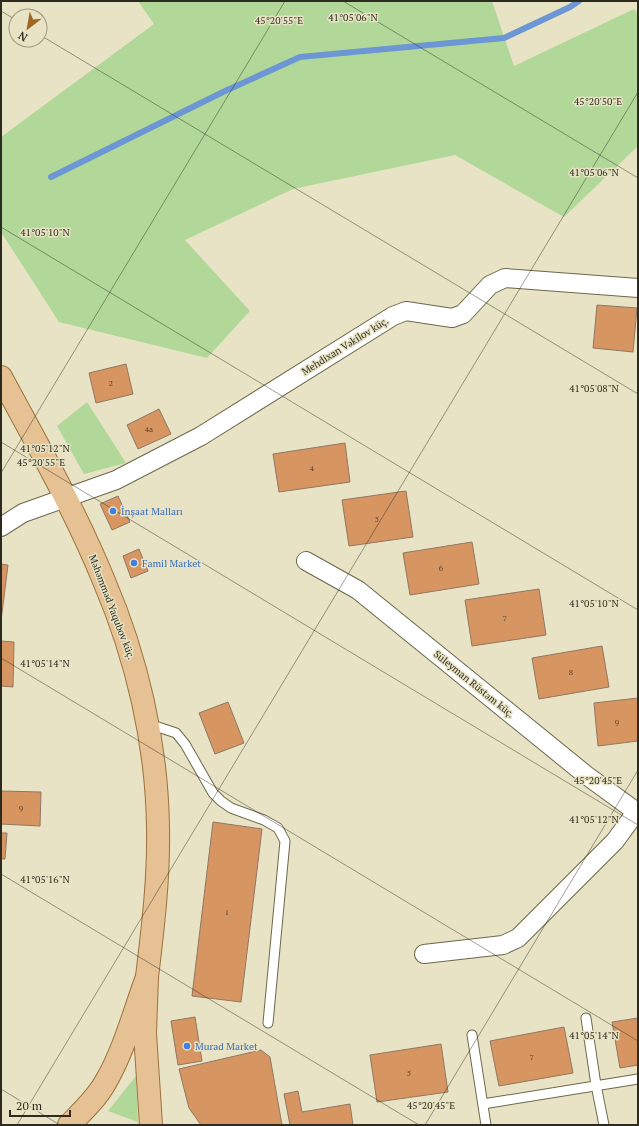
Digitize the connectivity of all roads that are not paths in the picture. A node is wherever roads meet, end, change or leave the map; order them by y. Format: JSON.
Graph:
{"nodes":[{"id":1,"x":638,"y":288,"type":"edge"},
{"id":2,"x":1,"y":377,"type":"edge"},
{"id":3,"x":65,"y":497,"type":"junction"},
{"id":4,"x":1,"y":527,"type":"edge"},
{"id":5,"x":306,"y":561,"type":"dead end"},
{"id":6,"x":147,"y":727,"type":"junction"},
{"id":7,"x":637,"y":813,"type":"edge"},
{"id":8,"x":424,"y":954,"type":"dead end"},
{"id":9,"x":147,"y":976,"type":"junction"},
{"id":10,"x":586,"y":1018,"type":"dead end"},
{"id":11,"x":268,"y":1023,"type":"dead end"},
{"id":12,"x":472,"y":1035,"type":"dead end"},
{"id":13,"x":638,"y":1078,"type":"edge"},
{"id":14,"x":596,"y":1086,"type":"junction"},
{"id":15,"x":483,"y":1104,"type":"junction"},
{"id":16,"x":69,"y":1125,"type":"edge"},
{"id":17,"x":151,"y":1125,"type":"edge"},
{"id":18,"x":486,"y":1125,"type":"edge"},
{"id":19,"x":604,"y":1125,"type":"edge"}],
"edges":[{"from":1,"to":3,"type":"street","name":"Mehdixan Vəkilov küç."},
{"from":2,"to":3,"type":"main road","name":"Məhəmməd Yaqubov küç."},
{"from":3,"to":4,"type":"street","name":"Mehdixan Vəkilov küç."},
{"from":3,"to":6,"type":"main road","name":"Məhəmməd Yaqubov küç."},
{"from":5,"to":7,"type":"street","name":"Süleyman Rüstəm küç."},
{"from":6,"to":9,"type":"main road","name":"Məhəmməd Yaqubov küç."},
{"from":6,"to":11,"type":"lane"},
{"from":7,"to":8,"type":"street"},
{"from":9,"to":16,"type":"main road"},
{"from":9,"to":17,"type":"main road"},
{"from":10,"to":14,"type":"lane"},
{"from":12,"to":15,"type":"lane"},
{"from":13,"to":14,"type":"lane"},
{"from":14,"to":15,"type":"lane"},
{"from":14,"to":19,"type":"lane"},
{"from":15,"to":18,"type":"lane"}]}
